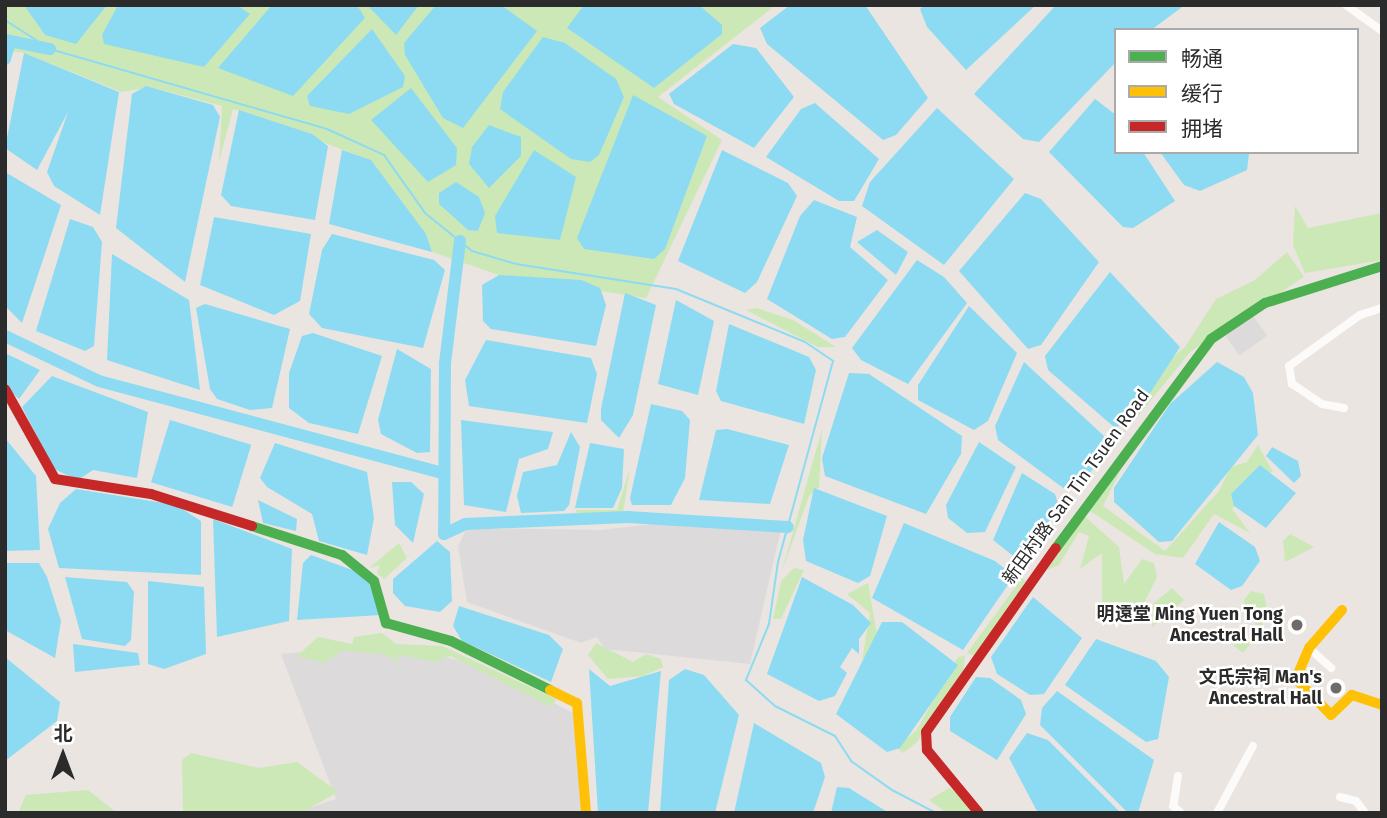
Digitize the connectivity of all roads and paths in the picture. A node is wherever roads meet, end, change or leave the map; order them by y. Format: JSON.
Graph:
{"nodes":[{"id":1,"x":1346,"y":5,"type":"edge"},
{"id":2,"x":1382,"y":31,"type":"edge"},
{"id":3,"x":1382,"y":266,"type":"edge"},
{"id":4,"x":1382,"y":307,"type":"edge"},
{"id":5,"x":5,"y":389,"type":"edge"},
{"id":6,"x":1344,"y":408,"type":"dead end"},
{"id":7,"x":1342,"y":610,"type":"dead end"},
{"id":8,"x":1309,"y":648,"type":"junction"},
{"id":9,"x":1331,"y":668,"type":"dead end"},
{"id":10,"x":1382,"y":705,"type":"edge"},
{"id":11,"x":1253,"y":746,"type":"dead end"},
{"id":12,"x":1178,"y":776,"type":"dead end"},
{"id":13,"x":1340,"y":797,"type":"dead end"},
{"id":14,"x":586,"y":813,"type":"edge"},
{"id":15,"x":979,"y":813,"type":"edge"},
{"id":16,"x":1181,"y":813,"type":"edge"},
{"id":17,"x":1217,"y":813,"type":"edge"},
{"id":18,"x":1365,"y":813,"type":"edge"}],
"edges":[{"from":1,"to":2,"type":"street"},
{"from":3,"to":15,"type":"street","name":"新田村路 San Tin Tsuen Road"},
{"from":4,"to":6,"type":"street"},
{"from":5,"to":14,"type":"street"},
{"from":7,"to":8,"type":"street"},
{"from":8,"to":9,"type":"street"},
{"from":8,"to":10,"type":"street"},
{"from":11,"to":17,"type":"street"},
{"from":12,"to":16,"type":"street"},
{"from":13,"to":18,"type":"street"}]}
